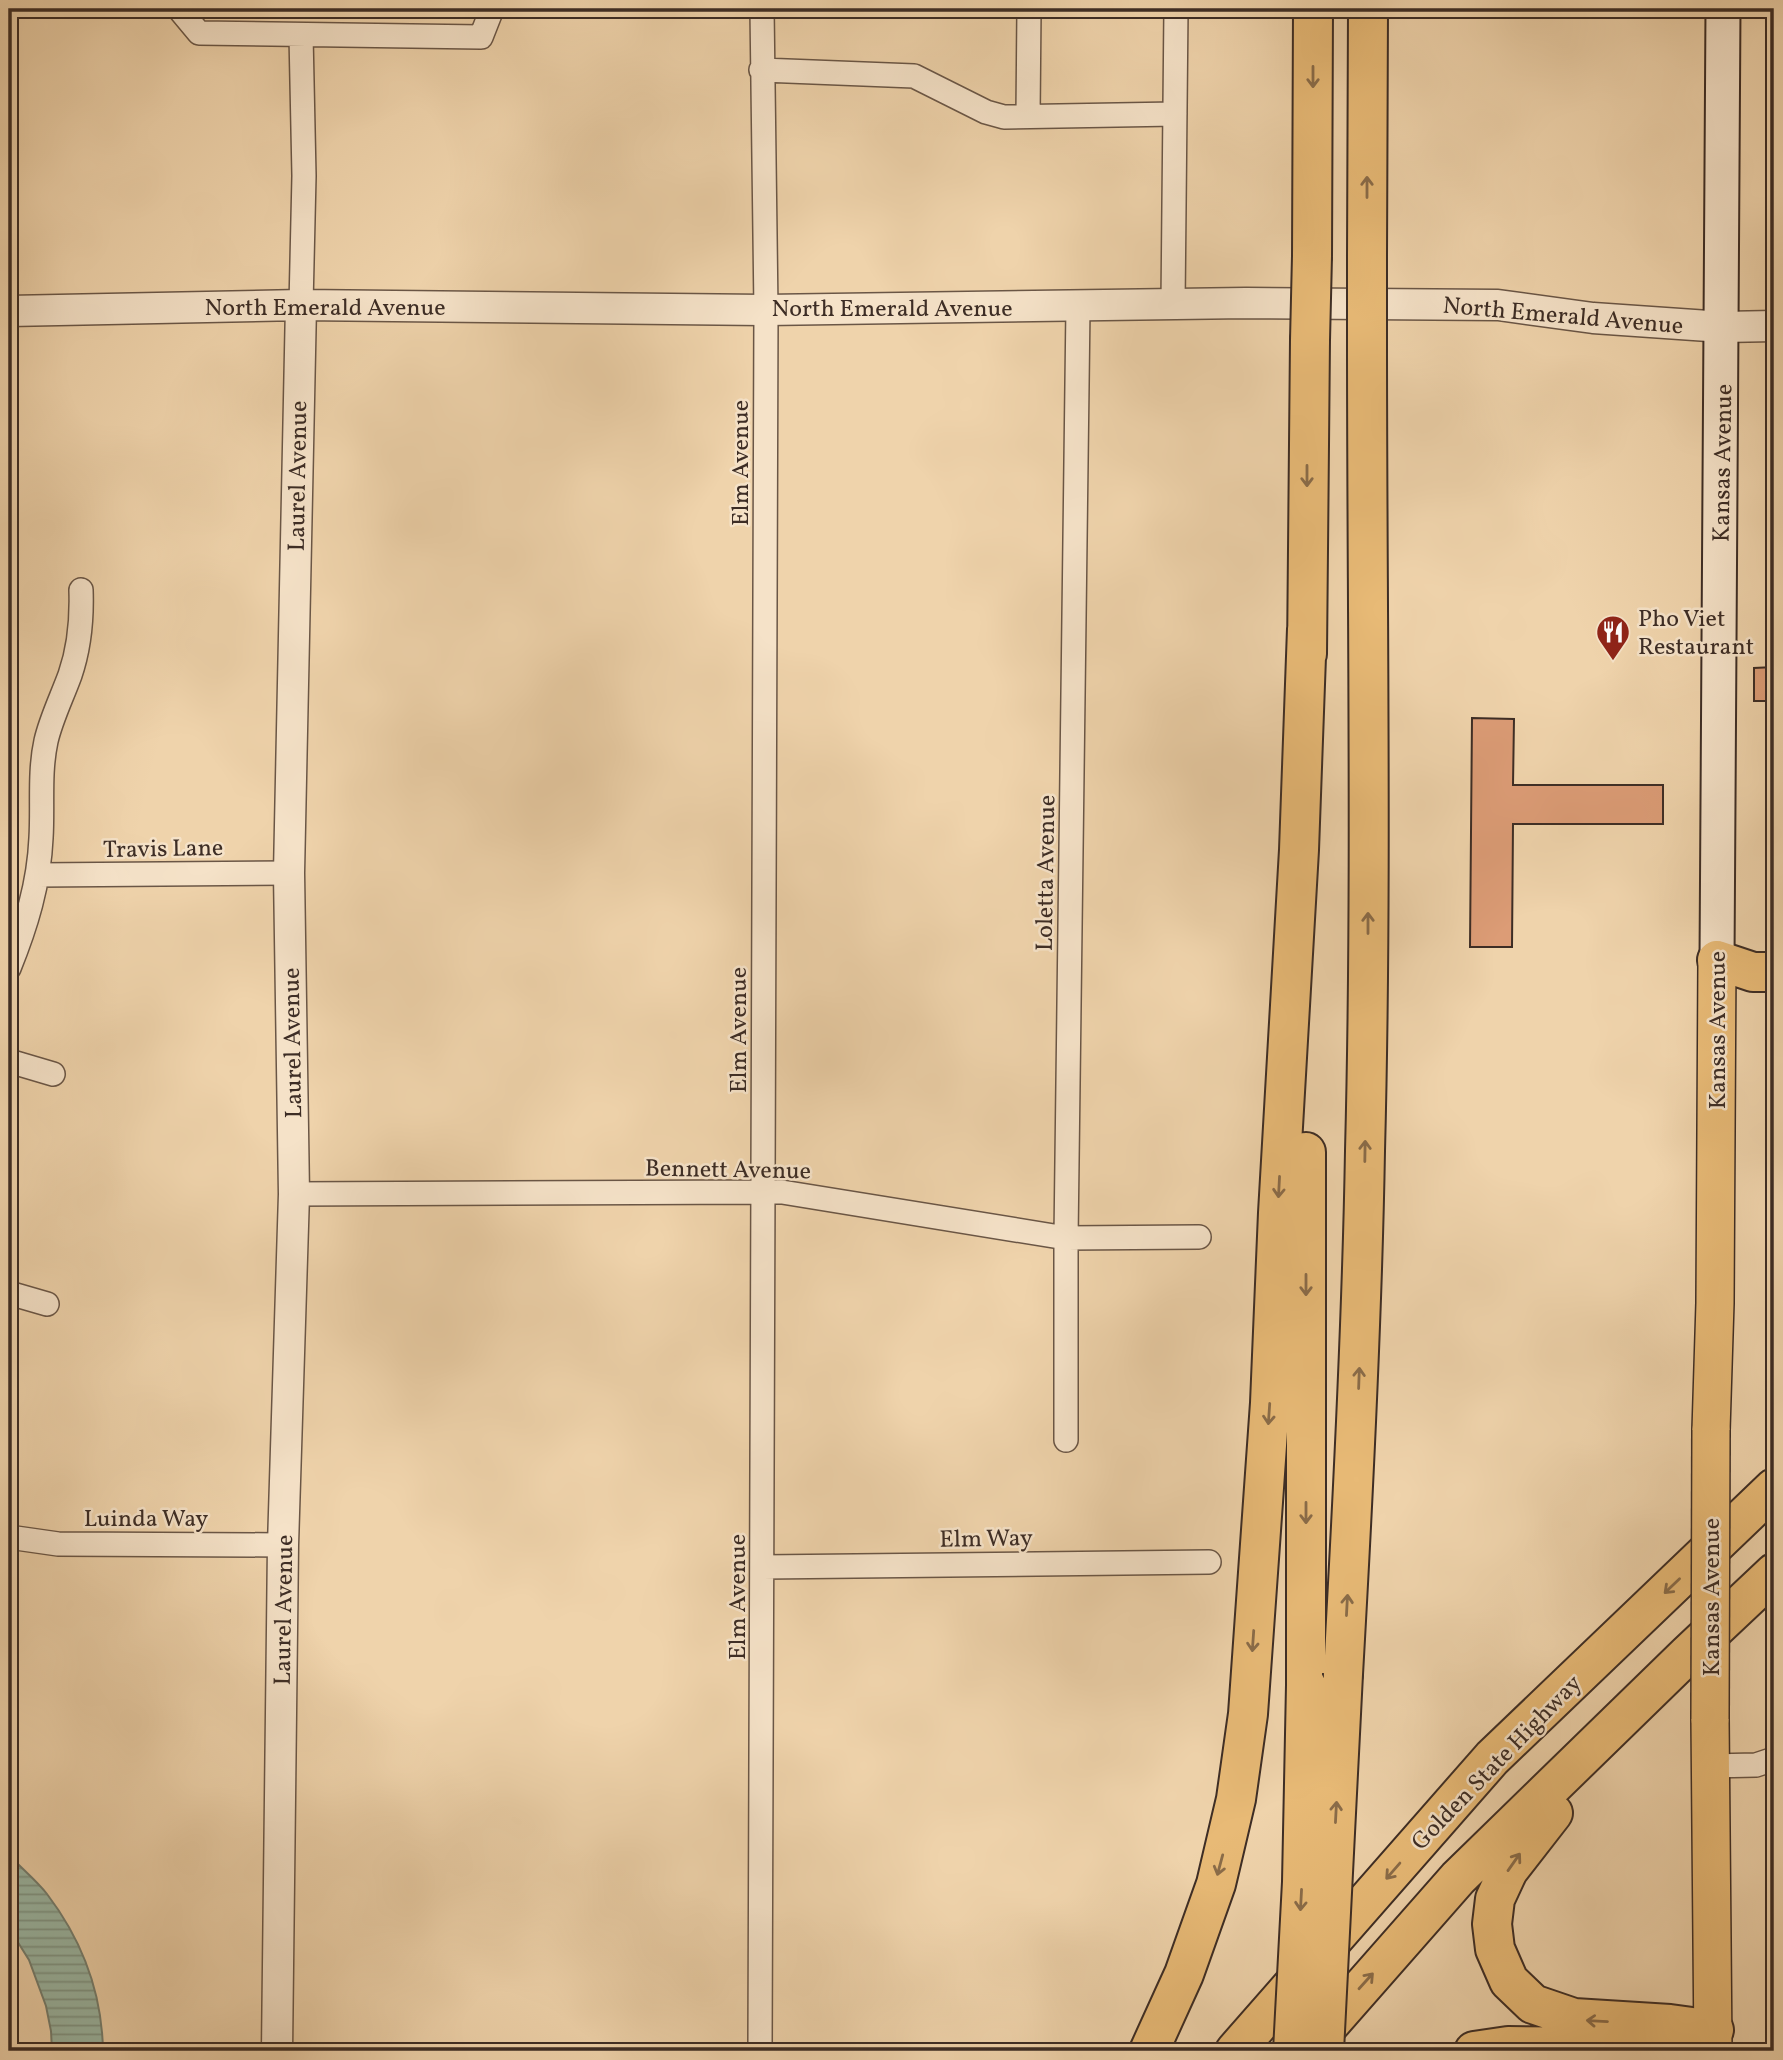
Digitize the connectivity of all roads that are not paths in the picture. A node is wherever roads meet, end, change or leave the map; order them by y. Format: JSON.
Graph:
{"nodes":[{"id":1,"x":179,"y":9,"type":"edge"},
{"id":2,"x":492,"y":9,"type":"edge"},
{"id":3,"x":762,"y":9,"type":"edge"},
{"id":4,"x":1029,"y":9,"type":"edge"},
{"id":5,"x":1176,"y":9,"type":"edge"},
{"id":6,"x":1314,"y":9,"type":"edge"},
{"id":7,"x":1368,"y":9,"type":"edge"},
{"id":8,"x":1723,"y":9,"type":"edge"},
{"id":9,"x":301,"y":35,"type":"junction"},
{"id":10,"x":761,"y":70,"type":"junction"},
{"id":11,"x":1175,"y":114,"type":"junction"},
{"id":12,"x":1028,"y":115,"type":"junction"},
{"id":13,"x":301,"y":304,"type":"junction"},
{"id":14,"x":1174,"y":304,"type":"junction"},
{"id":15,"x":1078,"y":307,"type":"junction"},
{"id":16,"x":766,"y":310,"type":"junction"},
{"id":17,"x":9,"y":311,"type":"edge"},
{"id":18,"x":1723,"y":327,"type":"junction"},
{"id":19,"x":1774,"y":327,"type":"edge"},
{"id":20,"x":81,"y":590,"type":"dead end"},
{"id":21,"x":1307,"y":629,"type":"junction"},
{"id":22,"x":289,"y":873,"type":"junction"},
{"id":23,"x":38,"y":875,"type":"junction"},
{"id":24,"x":1774,"y":950,"type":"edge"},
{"id":25,"x":1717,"y":960,"type":"junction"},
{"id":26,"x":9,"y":968,"type":"edge"},
{"id":27,"x":1774,"y":972,"type":"edge"},
{"id":28,"x":9,"y":1061,"type":"edge"},
{"id":29,"x":53,"y":1074,"type":"dead end"},
{"id":30,"x":764,"y":1192,"type":"junction"},
{"id":31,"x":294,"y":1194,"type":"junction"},
{"id":32,"x":1199,"y":1237,"type":"dead end"},
{"id":33,"x":1066,"y":1238,"type":"junction"},
{"id":34,"x":9,"y":1293,"type":"edge"},
{"id":35,"x":47,"y":1304,"type":"dead end"},
{"id":36,"x":1066,"y":1440,"type":"dead end"},
{"id":37,"x":1774,"y":1488,"type":"edge"},
{"id":38,"x":9,"y":1537,"type":"edge"},
{"id":39,"x":283,"y":1545,"type":"junction"},
{"id":40,"x":1209,"y":1562,"type":"dead end"},
{"id":41,"x":763,"y":1567,"type":"junction"},
{"id":42,"x":1774,"y":1573,"type":"edge"},
{"id":43,"x":1687,"y":1655,"type":"junction"},
{"id":44,"x":1774,"y":1759,"type":"edge"},
{"id":45,"x":1710,"y":1766,"type":"junction"},
{"id":46,"x":1713,"y":2040,"type":"edge"},
{"id":47,"x":277,"y":2051,"type":"edge"},
{"id":48,"x":760,"y":2051,"type":"edge"},
{"id":49,"x":1149,"y":2051,"type":"edge"},
{"id":50,"x":1235,"y":2051,"type":"edge"},
{"id":51,"x":1293,"y":2051,"type":"edge"},
{"id":52,"x":1306,"y":2051,"type":"edge"},
{"id":53,"x":1324,"y":2051,"type":"edge"},
{"id":54,"x":1474,"y":2051,"type":"edge"}],
"edges":[{"from":1,"to":9,"type":"street"},
{"from":2,"to":9,"type":"street"},
{"from":3,"to":10,"type":"street","name":"Elm Avenue"},
{"from":4,"to":12,"type":"street"},
{"from":5,"to":11,"type":"street"},
{"from":6,"to":21,"type":"highway","one_way":true,"bridge":true},
{"from":53,"to":7,"type":"highway","one_way":true,"bridge":true},
{"from":8,"to":18,"type":"main road","name":"Kansas Avenue"},
{"from":9,"to":13,"type":"street","name":"Laurel Avenue"},
{"from":10,"to":12,"type":"street"},
{"from":10,"to":16,"type":"street","name":"Elm Avenue"},
{"from":11,"to":12,"type":"street"},
{"from":11,"to":14,"type":"street"},
{"from":13,"to":16,"type":"street","name":"North Emerald Avenue"},
{"from":13,"to":17,"type":"street","name":"North Emerald Avenue"},
{"from":13,"to":22,"type":"street","name":"Laurel Avenue"},
{"from":14,"to":15,"type":"street","name":"North Emerald Avenue"},
{"from":14,"to":18,"type":"street","name":"North Emerald Avenue"},
{"from":15,"to":16,"type":"street","name":"North Emerald Avenue"},
{"from":15,"to":33,"type":"street","name":"Loletta Avenue"},
{"from":16,"to":30,"type":"street","name":"Elm Avenue"},
{"from":18,"to":19,"type":"street","name":"North Emerald Avenue"},
{"from":18,"to":25,"type":"main road","name":"Kansas Avenue"},
{"from":20,"to":23,"type":"street"},
{"from":21,"to":49,"type":"highway","one_way":true},
{"from":21,"to":51,"type":"highway","one_way":true,"bridge":true},
{"from":22,"to":23,"type":"street","name":"Travis Lane"},
{"from":22,"to":31,"type":"street","name":"Laurel Avenue"},
{"from":23,"to":26,"type":"street"},
{"from":24,"to":25,"type":"highway"},
{"from":25,"to":27,"type":"highway"},
{"from":25,"to":45,"type":"main road","name":"Kansas Avenue","bridge":true},
{"from":28,"to":29,"type":"street"},
{"from":30,"to":31,"type":"street","name":"Bennett Avenue"},
{"from":30,"to":33,"type":"street","name":"Bennett Avenue"},
{"from":30,"to":41,"type":"street","name":"Elm Avenue"},
{"from":31,"to":39,"type":"street","name":"Laurel Avenue"},
{"from":32,"to":33,"type":"street","name":"Bennett Avenue"},
{"from":33,"to":36,"type":"street","name":"Loletta Avenue"},
{"from":34,"to":35,"type":"street"},
{"from":37,"to":50,"type":"highway","name":"Golden State Highway","one_way":true},
{"from":38,"to":39,"type":"street","name":"Luinda Way"},
{"from":39,"to":47,"type":"street","name":"Laurel Avenue"},
{"from":40,"to":41,"type":"street","name":"Elm Way"},
{"from":41,"to":48,"type":"street","name":"Elm Avenue"},
{"from":42,"to":43,"type":"highway"},
{"from":46,"to":43,"type":"highway","one_way":true},
{"from":52,"to":43,"type":"highway","one_way":true},
{"from":44,"to":45,"type":"street"},
{"from":45,"to":46,"type":"main road","name":"Kansas Avenue"},
{"from":46,"to":54,"type":"highway"}]}
